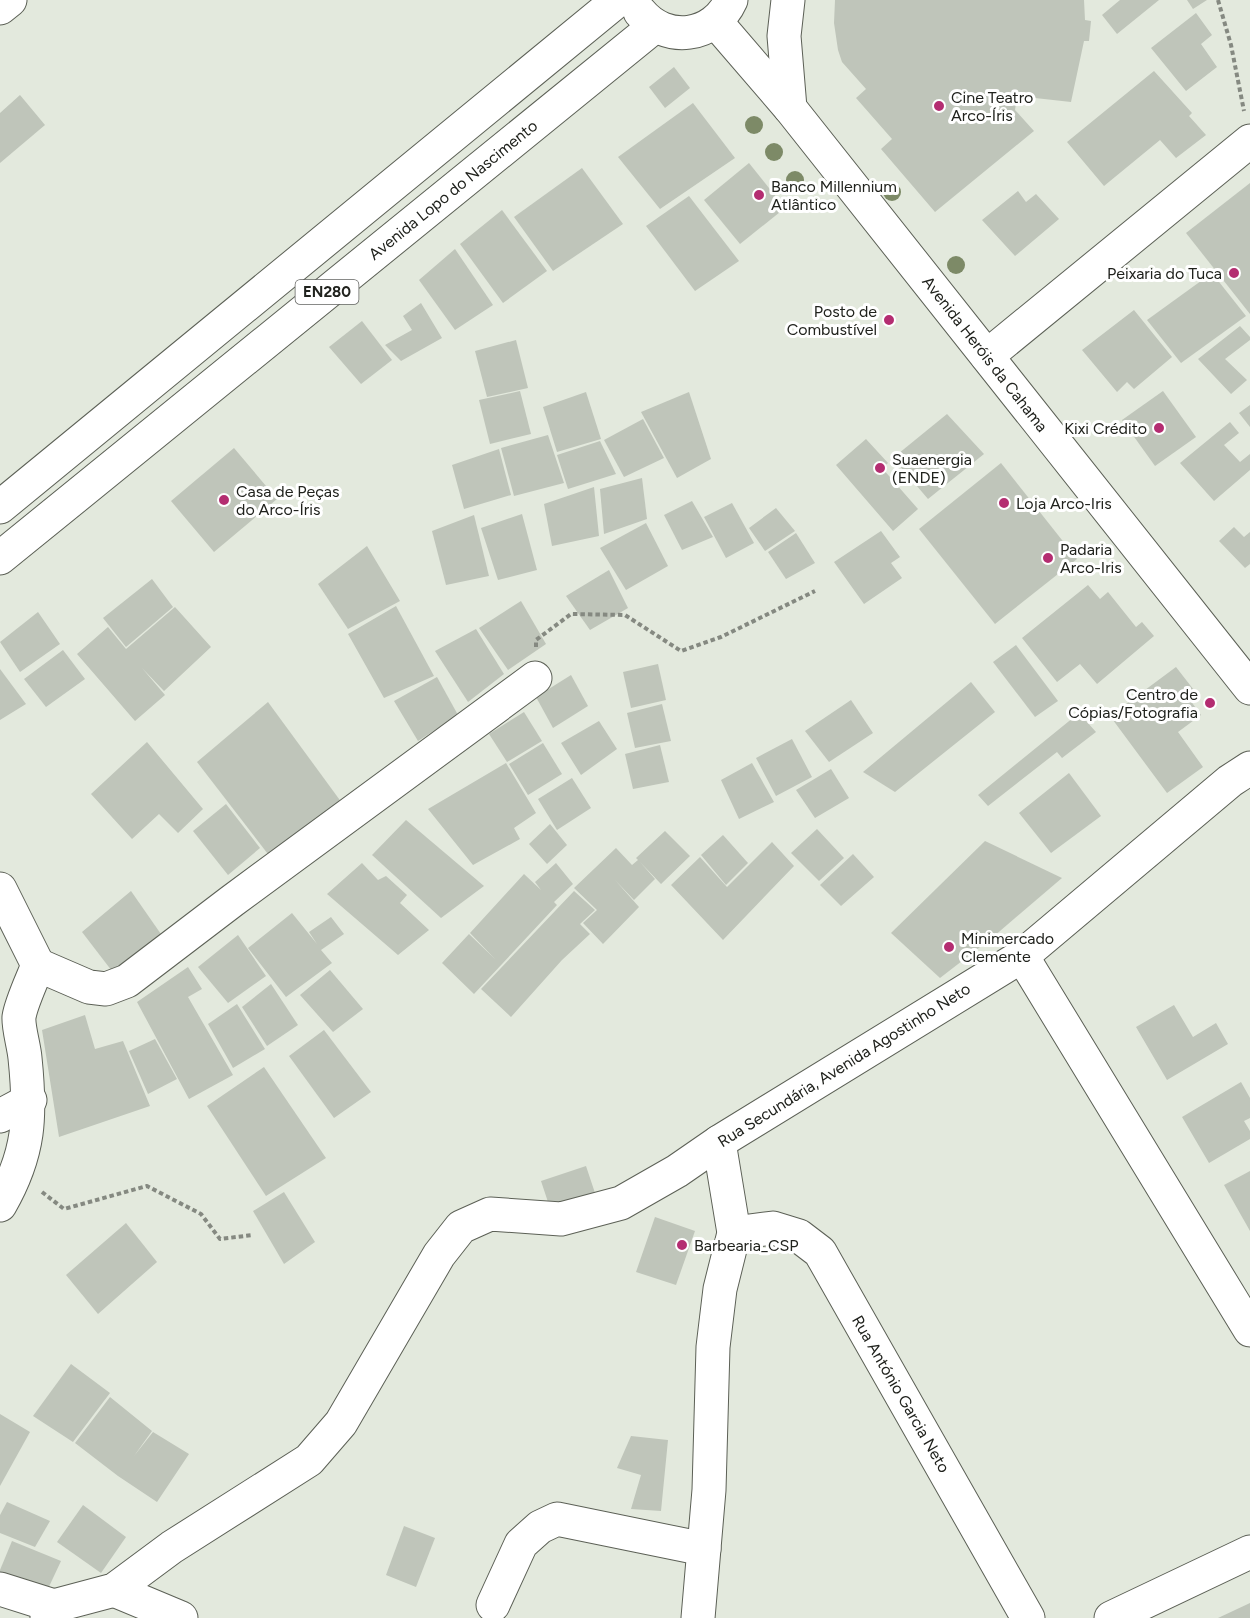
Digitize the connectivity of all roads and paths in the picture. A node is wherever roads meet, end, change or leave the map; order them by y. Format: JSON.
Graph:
{"nodes":[{"id":1,"x":10,"y":0,"type":"edge"},
{"id":2,"x":618,"y":0,"type":"edge"},
{"id":3,"x":632,"y":0,"type":"edge"},
{"id":4,"x":788,"y":0,"type":"edge"},
{"id":5,"x":1218,"y":0,"type":"edge"},
{"id":6,"x":0,"y":8,"type":"edge"},
{"id":7,"x":723,"y":11,"type":"edge"},
{"id":8,"x":655,"y":26,"type":"junction"},
{"id":9,"x":790,"y":108,"type":"junction"},
{"id":10,"x":1250,"y":141,"type":"edge"},
{"id":11,"x":987,"y":356,"type":"junction"},
{"id":12,"x":0,"y":507,"type":"edge"},
{"id":13,"x":0,"y":558,"type":"edge"},
{"id":14,"x":815,"y":591,"type":"dead end"},
{"id":15,"x":535,"y":678,"type":"joint"},
{"id":16,"x":1250,"y":688,"type":"edge"},
{"id":17,"x":1250,"y":768,"type":"edge"},
{"id":18,"x":0,"y":889,"type":"edge"},
{"id":19,"x":1022,"y":956,"type":"junction"},
{"id":20,"x":39,"y":965,"type":"junction"},
{"id":21,"x":30,"y":1100,"type":"junction"},
{"id":22,"x":0,"y":1116,"type":"edge"},
{"id":23,"x":718,"y":1142,"type":"junction"},
{"id":24,"x":37,"y":1188,"type":"dead end"},
{"id":25,"x":0,"y":1205,"type":"edge"},
{"id":26,"x":734,"y":1233,"type":"junction"},
{"id":27,"x":253,"y":1236,"type":"dead end"},
{"id":28,"x":1250,"y":1330,"type":"edge"},
{"id":29,"x":704,"y":1549,"type":"junction"},
{"id":30,"x":1250,"y":1552,"type":"edge"},
{"id":31,"x":0,"y":1589,"type":"edge"},
{"id":32,"x":114,"y":1590,"type":"junction"},
{"id":33,"x":493,"y":1605,"type":"dead end"},
{"id":34,"x":51,"y":1612,"type":"edge"},
{"id":35,"x":181,"y":1618,"type":"edge"},
{"id":36,"x":698,"y":1618,"type":"edge"},
{"id":37,"x":1028,"y":1618,"type":"edge"},
{"id":38,"x":1111,"y":1618,"type":"edge"}],
"edges":[{"from":1,"to":6,"type":"street"},
{"from":2,"to":12,"type":"street","number":"EN280"},
{"from":3,"to":8,"type":"street"},
{"from":4,"to":9,"type":"street"},
{"from":5,"to":10,"type":"path"},
{"from":7,"to":8,"type":"street"},
{"from":7,"to":9,"type":"street","name":"Avenida Heróis da Cahama"},
{"from":8,"to":13,"type":"street","name":"Avenida Lopo do Nascimento","number":"EN280"},
{"from":9,"to":11,"type":"street","name":"Avenida Heróis da Cahama"},
{"from":10,"to":11,"type":"street"},
{"from":11,"to":16,"type":"street","name":"Avenida Heróis da Cahama"},
{"from":14,"to":15,"type":"path"},
{"from":15,"to":20,"type":"street"},
{"from":17,"to":19,"type":"street","name":"Rua Secundária, Avenida Agostinho Neto"},
{"from":18,"to":20,"type":"street"},
{"from":19,"to":23,"type":"street","name":"Rua Secundária, Avenida Agostinho Neto"},
{"from":19,"to":28,"type":"street"},
{"from":20,"to":21,"type":"street"},
{"from":21,"to":22,"type":"street"},
{"from":21,"to":25,"type":"street"},
{"from":23,"to":26,"type":"street"},
{"from":23,"to":32,"type":"street","name":"Rua Secundária, Avenida Agostinho Neto"},
{"from":24,"to":27,"type":"path"},
{"from":26,"to":29,"type":"street"},
{"from":26,"to":37,"type":"street","name":"Rua António Garcia Neto"},
{"from":29,"to":33,"type":"street"},
{"from":29,"to":36,"type":"street"},
{"from":30,"to":38,"type":"street"},
{"from":31,"to":34,"type":"street"},
{"from":32,"to":34,"type":"street"},
{"from":32,"to":35,"type":"street"}]}
